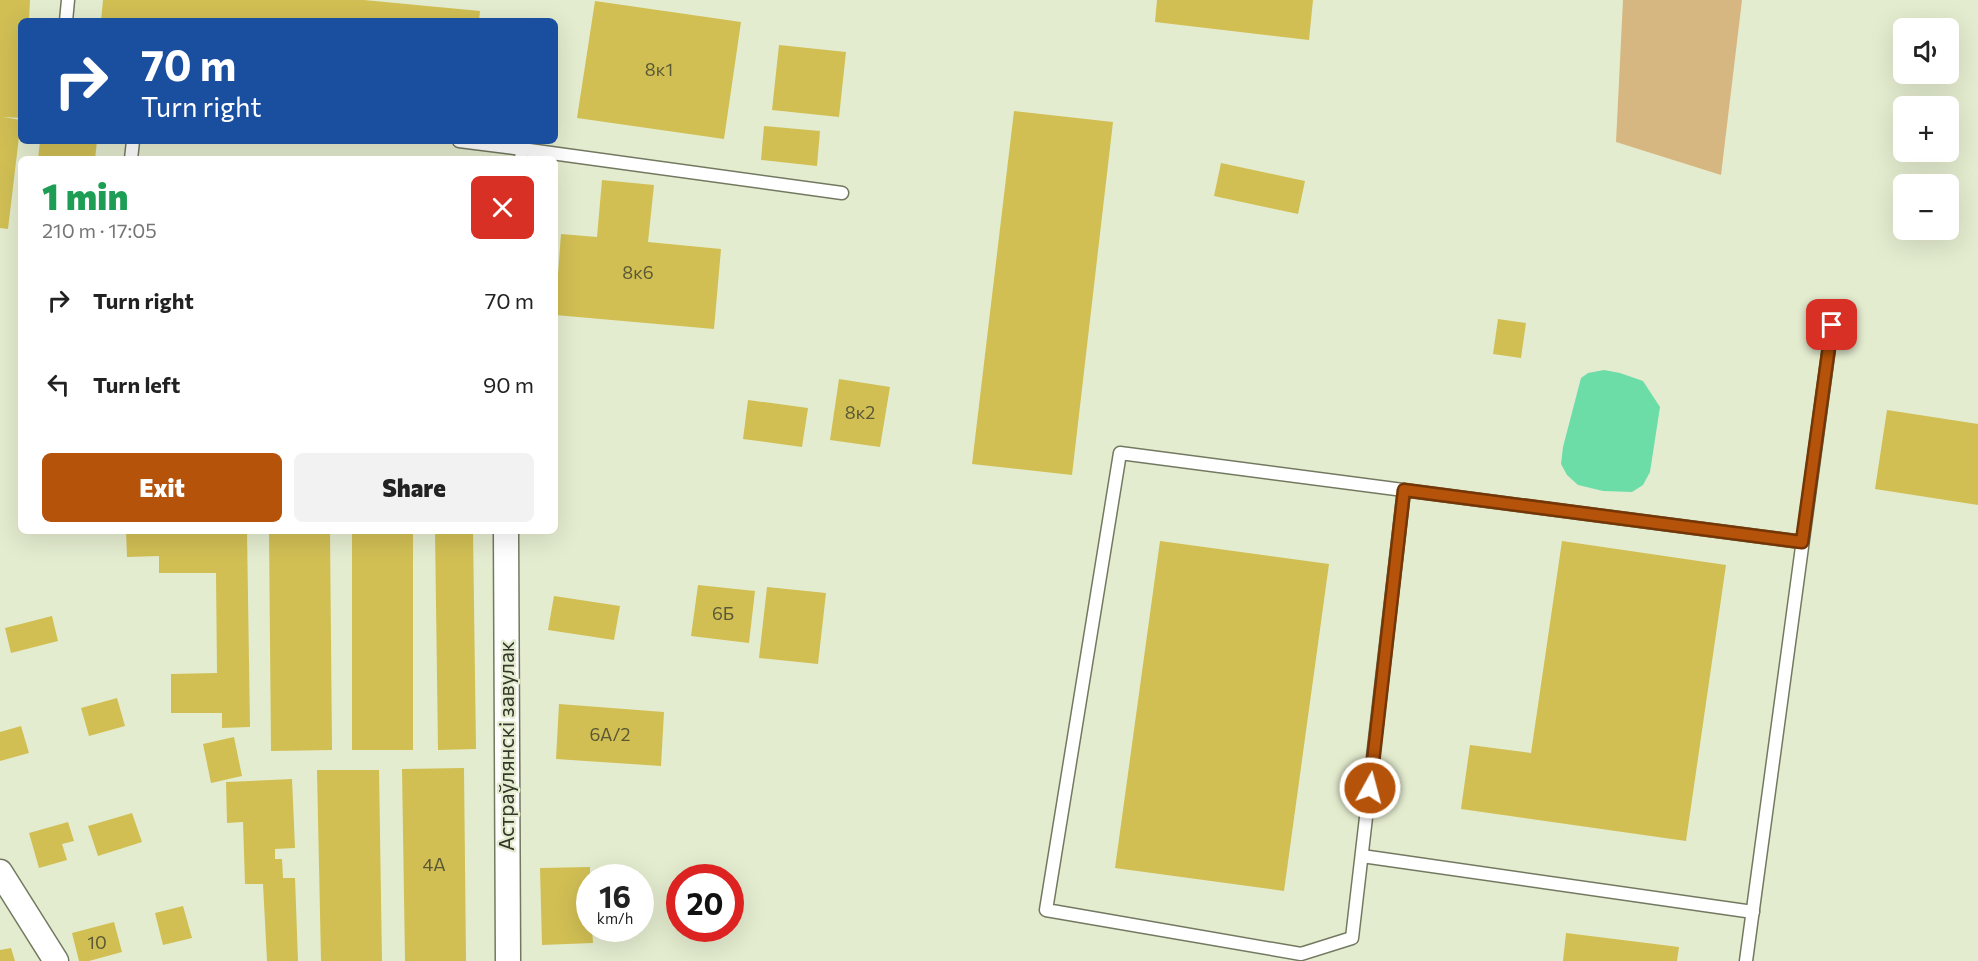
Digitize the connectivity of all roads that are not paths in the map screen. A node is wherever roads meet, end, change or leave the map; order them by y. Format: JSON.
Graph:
{"nodes":[{"id":1,"x":68,"y":0,"type":"edge"},
{"id":2,"x":66,"y":18,"type":"edge"},
{"id":3,"x":474,"y":144,"type":"edge"},
{"id":4,"x":522,"y":154,"type":"edge"},
{"id":5,"x":538,"y":156,"type":"edge"},
{"id":6,"x":558,"y":158,"type":"edge"},
{"id":7,"x":842,"y":193,"type":"dead end"},
{"id":8,"x":1832,"y":325,"type":"dead end"},
{"id":9,"x":1404,"y":490,"type":"junction"},
{"id":10,"x":506,"y":534,"type":"edge"},
{"id":11,"x":1802,"y":542,"type":"junction"},
{"id":12,"x":1362,"y":856,"type":"junction"},
{"id":13,"x":0,"y":872,"type":"edge"},
{"id":14,"x":1753,"y":912,"type":"junction"},
{"id":15,"x":56,"y":961,"type":"edge"},
{"id":16,"x":508,"y":961,"type":"edge"},
{"id":17,"x":1746,"y":961,"type":"edge"}],
"edges":[{"from":1,"to":2,"type":"lane"},
{"from":3,"to":4,"type":"lane"},
{"from":4,"to":5,"type":"lane"},
{"from":6,"to":7,"type":"lane"},
{"from":8,"to":11,"type":"lane"},
{"from":9,"to":11,"type":"lane"},
{"from":9,"to":12,"type":"lane"},
{"from":9,"to":12,"type":"lane"},
{"from":10,"to":16,"type":"street","name":"Астраўлянскі завулак"},
{"from":11,"to":14,"type":"lane"},
{"from":12,"to":14,"type":"lane"},
{"from":13,"to":15,"type":"street"},
{"from":14,"to":17,"type":"lane"}]}
